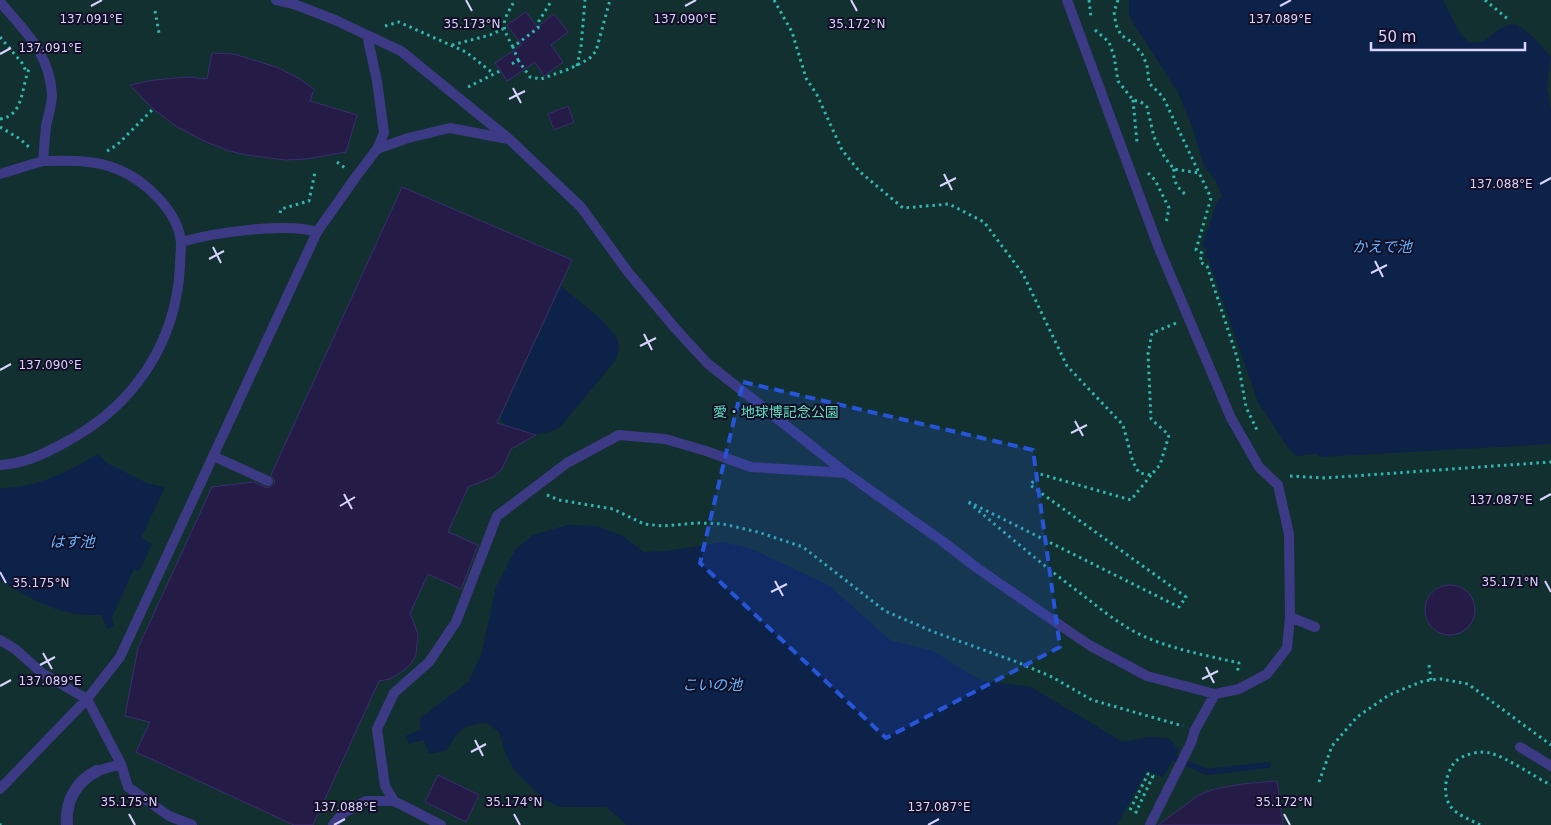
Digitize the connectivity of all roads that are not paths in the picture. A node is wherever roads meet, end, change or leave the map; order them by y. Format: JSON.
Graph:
{"nodes":[{"id":1,"x":276,"y":0,"type":"edge"},
{"id":2,"x":1067,"y":0,"type":"edge"},
{"id":3,"x":0,"y":2,"type":"edge"},
{"id":4,"x":367,"y":35,"type":"junction"},
{"id":5,"x":509,"y":139,"type":"junction"},
{"id":6,"x":377,"y":149,"type":"junction"},
{"id":7,"x":43,"y":161,"type":"junction"},
{"id":8,"x":0,"y":174,"type":"edge"},
{"id":9,"x":317,"y":232,"type":"junction"},
{"id":10,"x":181,"y":242,"type":"junction"},
{"id":11,"x":213,"y":456,"type":"junction"},
{"id":12,"x":0,"y":465,"type":"edge"},
{"id":13,"x":846,"y":473,"type":"junction"},
{"id":14,"x":268,"y":481,"type":"dead end"},
{"id":15,"x":1290,"y":617,"type":"junction"},
{"id":16,"x":1315,"y":627,"type":"dead end"},
{"id":17,"x":0,"y":640,"type":"edge"},
{"id":18,"x":1215,"y":694,"type":"junction"},
{"id":19,"x":87,"y":699,"type":"junction"},
{"id":20,"x":1520,"y":748,"type":"dead end"},
{"id":21,"x":121,"y":764,"type":"junction"},
{"id":22,"x":1551,"y":766,"type":"edge"},
{"id":23,"x":97,"y":771,"type":"joint"},
{"id":24,"x":0,"y":789,"type":"edge"},
{"id":25,"x":394,"y":801,"type":"junction"},
{"id":26,"x":67,"y":825,"type":"edge"},
{"id":27,"x":192,"y":825,"type":"edge"},
{"id":28,"x":333,"y":825,"type":"edge"},
{"id":29,"x":442,"y":825,"type":"edge"},
{"id":30,"x":1150,"y":825,"type":"edge"}],
"edges":[{"from":1,"to":4,"type":"lane"},
{"from":2,"to":15,"type":"lane"},
{"from":3,"to":7,"type":"lane"},
{"from":4,"to":5,"type":"lane"},
{"from":4,"to":6,"type":"lane"},
{"from":5,"to":6,"type":"lane"},
{"from":5,"to":13,"type":"lane"},
{"from":6,"to":9,"type":"lane"},
{"from":7,"to":8,"type":"lane"},
{"from":7,"to":10,"type":"lane"},
{"from":9,"to":10,"type":"lane"},
{"from":9,"to":11,"type":"lane"},
{"from":10,"to":12,"type":"lane"},
{"from":11,"to":14,"type":"lane"},
{"from":11,"to":19,"type":"lane"},
{"from":13,"to":18,"type":"lane"},
{"from":13,"to":25,"type":"lane"},
{"from":15,"to":16,"type":"lane"},
{"from":15,"to":18,"type":"lane"},
{"from":17,"to":19,"type":"lane"},
{"from":18,"to":30,"type":"lane"},
{"from":19,"to":21,"type":"lane"},
{"from":19,"to":24,"type":"lane"},
{"from":20,"to":22,"type":"lane"},
{"from":21,"to":23,"type":"lane"},
{"from":21,"to":27,"type":"lane"},
{"from":23,"to":26,"type":"street"},
{"from":25,"to":28,"type":"lane"},
{"from":25,"to":29,"type":"lane"}]}
